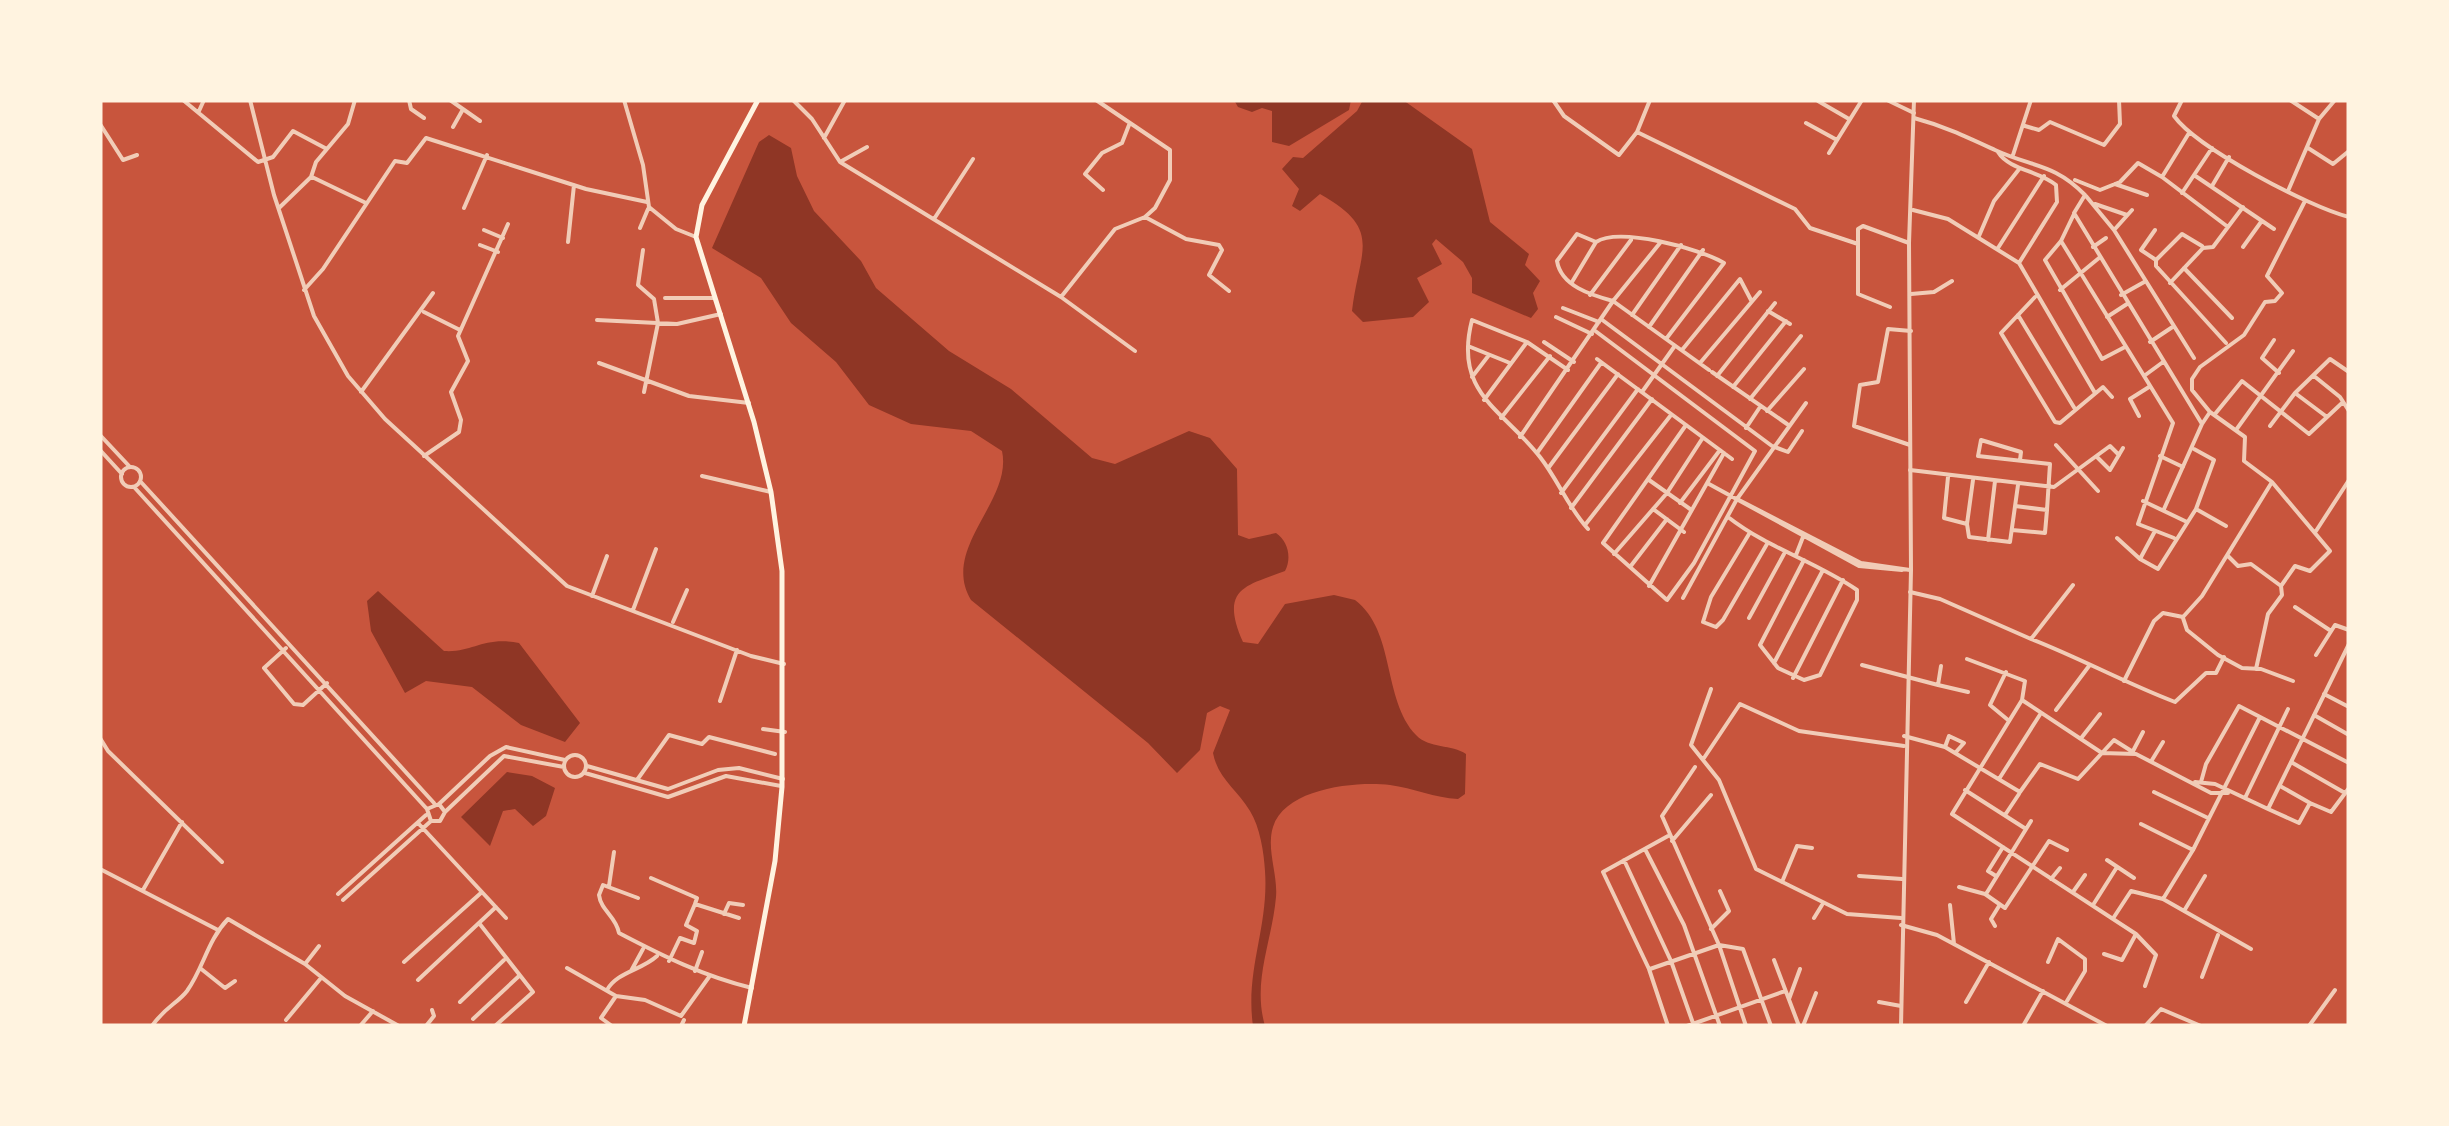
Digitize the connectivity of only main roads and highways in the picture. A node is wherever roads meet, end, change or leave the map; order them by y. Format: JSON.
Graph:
{"nodes":[{"id":1,"x":758,"y":100,"type":"edge"},
{"id":2,"x":744,"y":1026,"type":"edge"}],
"edges":[{"from":1,"to":2,"type":"main road"}]}
